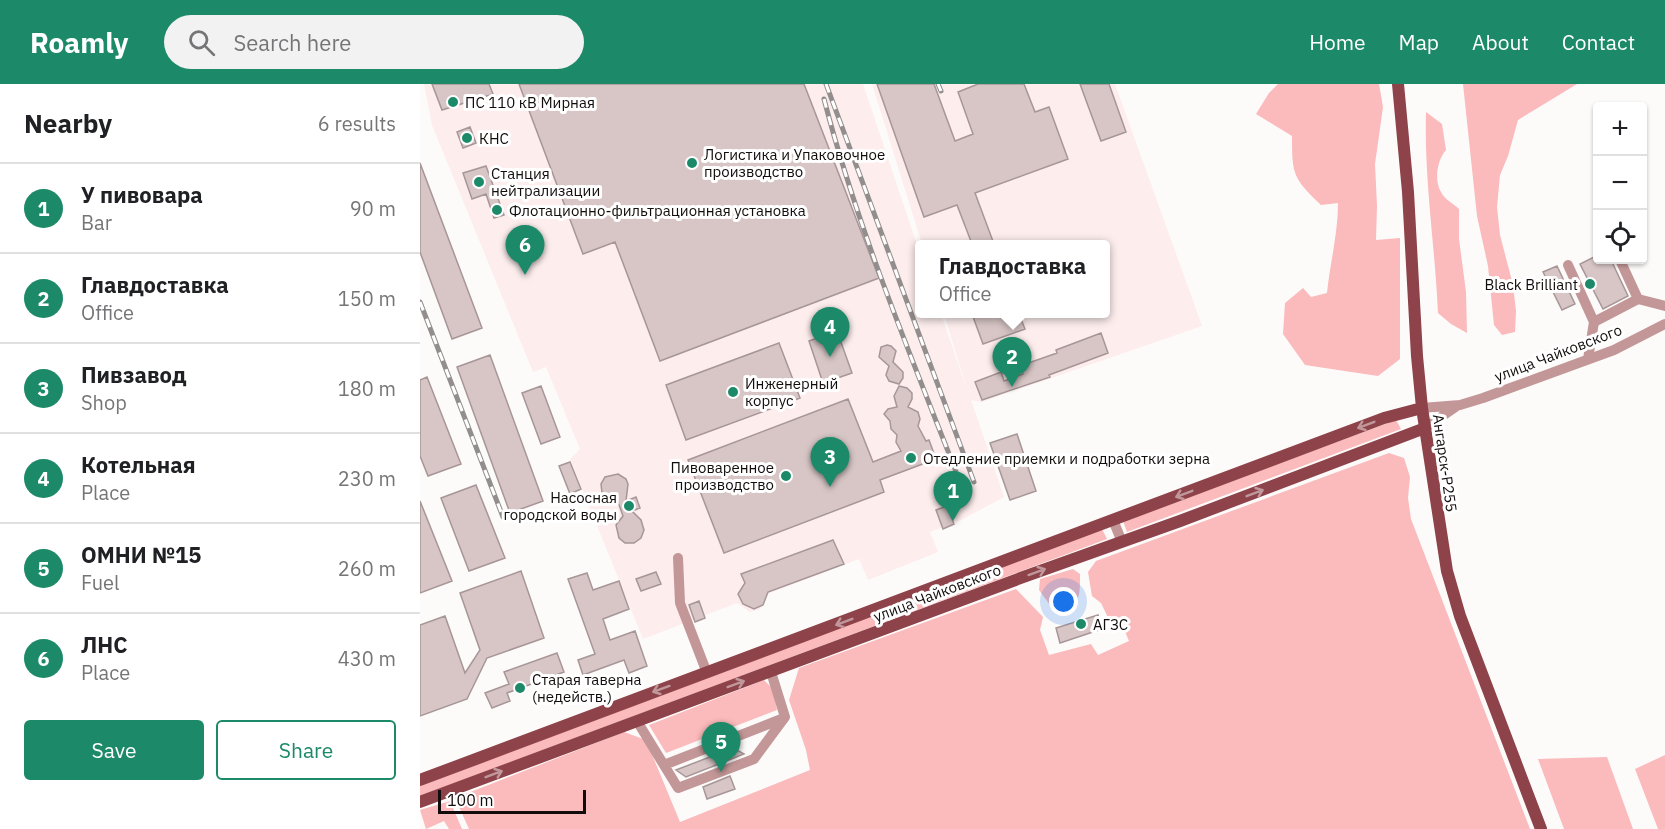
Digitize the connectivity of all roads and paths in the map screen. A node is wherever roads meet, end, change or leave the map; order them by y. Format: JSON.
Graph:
{"nodes":[{"id":1,"x":1398,"y":84,"type":"edge"},
{"id":2,"x":1622,"y":264,"type":"edge"},
{"id":3,"x":1568,"y":265,"type":"dead end"},
{"id":4,"x":1638,"y":299,"type":"junction"},
{"id":5,"x":1665,"y":306,"type":"edge"},
{"id":6,"x":1594,"y":322,"type":"junction"},
{"id":7,"x":1665,"y":324,"type":"edge"},
{"id":8,"x":1588,"y":359,"type":"junction"},
{"id":9,"x":1460,"y":405,"type":"junction"},
{"id":10,"x":1422,"y":408,"type":"junction"},
{"id":11,"x":1425,"y":428,"type":"junction"},
{"id":12,"x":1113,"y":520,"type":"junction"},
{"id":13,"x":1122,"y":542,"type":"junction"},
{"id":14,"x":678,"y":558,"type":"dead end"},
{"id":15,"x":771,"y":672,"type":"junction"},
{"id":16,"x":708,"y":673,"type":"junction"},
{"id":17,"x":785,"y":717,"type":"junction"},
{"id":18,"x":637,"y":721,"type":"junction"},
{"id":19,"x":664,"y":765,"type":"junction"},
{"id":20,"x":420,"y":780,"type":"edge"},
{"id":21,"x":420,"y":802,"type":"edge"},
{"id":22,"x":1541,"y":829,"type":"edge"}],
"edges":[{"from":1,"to":10,"type":"main road","name":"Ангарск-Р255"},
{"from":2,"to":4,"type":"street"},
{"from":3,"to":6,"type":"street"},
{"from":4,"to":5,"type":"street"},
{"from":4,"to":6,"type":"street"},
{"from":6,"to":8,"type":"street"},
{"from":7,"to":8,"type":"street","name":"улица Чайковского"},
{"from":8,"to":9,"type":"street","name":"улица Чайковского"},
{"from":9,"to":10,"type":"street","name":"улица Чайковского"},
{"from":9,"to":11,"type":"street","name":"улица Чайковского"},
{"from":10,"to":11,"type":"main road","name":"Ангарск-Р255"},
{"from":10,"to":12,"type":"main road","name":"улица Чайковского","one_way":true},
{"from":13,"to":11,"type":"main road","name":"улица Чайковского","one_way":true},
{"from":11,"to":22,"type":"main road","name":"Ангарск-Р255"},
{"from":12,"to":13,"type":"street"},
{"from":12,"to":16,"type":"main road","name":"улица Чайковского","one_way":true},
{"from":15,"to":13,"type":"main road","name":"улица Чайковского","one_way":true},
{"from":14,"to":16,"type":"street"},
{"from":15,"to":17,"type":"street"},
{"from":18,"to":15,"type":"main road","name":"улица Чайковского","one_way":true},
{"from":16,"to":20,"type":"main road","name":"улица Чайковского","one_way":true},
{"from":17,"to":19,"type":"street"},
{"from":17,"to":19,"type":"street"},
{"from":18,"to":19,"type":"street"},
{"from":21,"to":18,"type":"main road","name":"улица Чайковского","one_way":true}]}
